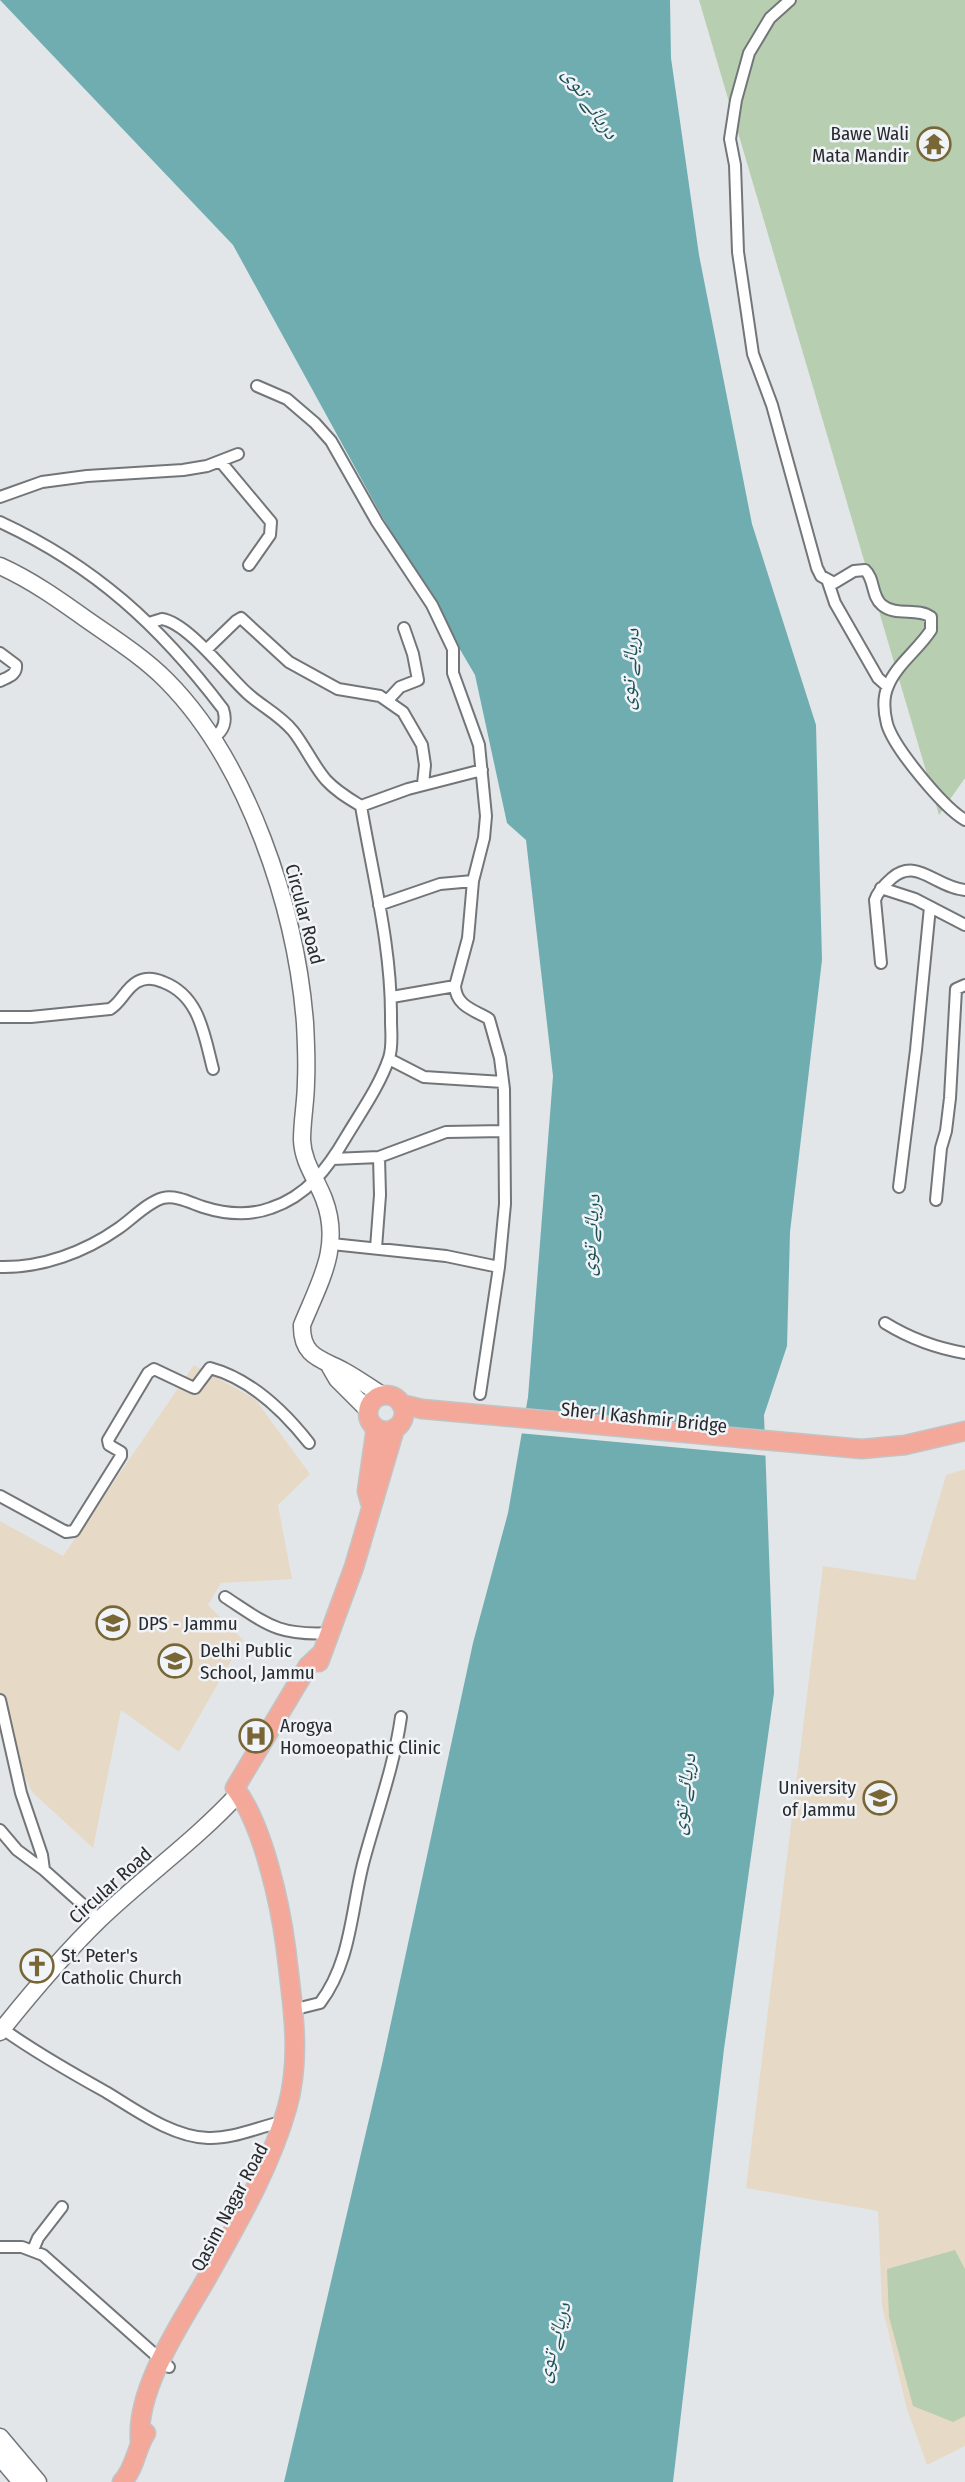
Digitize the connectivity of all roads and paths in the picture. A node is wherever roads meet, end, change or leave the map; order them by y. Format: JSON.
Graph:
{"nodes":[{"id":1,"x":790,"y":0,"type":"edge"},
{"id":2,"x":257,"y":386,"type":"dead end"},
{"id":3,"x":238,"y":454,"type":"dead end"},
{"id":4,"x":220,"y":461,"type":"junction"},
{"id":5,"x":0,"y":497,"type":"edge"},
{"id":6,"x":0,"y":522,"type":"edge"},
{"id":7,"x":249,"y":565,"type":"dead end"},
{"id":8,"x":0,"y":566,"type":"edge"},
{"id":9,"x":828,"y":582,"type":"junction"},
{"id":10,"x":149,"y":623,"type":"junction"},
{"id":11,"x":404,"y":628,"type":"dead end"},
{"id":12,"x":206,"y":650,"type":"junction"},
{"id":13,"x":0,"y":653,"type":"edge"},
{"id":14,"x":0,"y":681,"type":"edge"},
{"id":15,"x":887,"y":686,"type":"junction"},
{"id":16,"x":388,"y":700,"type":"junction"},
{"id":17,"x":213,"y":738,"type":"junction"},
{"id":18,"x":482,"y":770,"type":"junction"},
{"id":19,"x":424,"y":784,"type":"junction"},
{"id":20,"x":361,"y":806,"type":"junction"},
{"id":21,"x":965,"y":820,"type":"edge"},
{"id":22,"x":474,"y":881,"type":"junction"},
{"id":23,"x":881,"y":888,"type":"junction"},
{"id":24,"x":965,"y":890,"type":"edge"},
{"id":25,"x":379,"y":905,"type":"junction"},
{"id":26,"x":930,"y":907,"type":"junction"},
{"id":27,"x":965,"y":925,"type":"edge"},
{"id":28,"x":881,"y":963,"type":"dead end"},
{"id":29,"x":965,"y":985,"type":"edge"},
{"id":30,"x":455,"y":986,"type":"junction"},
{"id":31,"x":392,"y":997,"type":"junction"},
{"id":32,"x":0,"y":1017,"type":"edge"},
{"id":33,"x":389,"y":1059,"type":"junction"},
{"id":34,"x":214,"y":1069,"type":"dead end"},
{"id":35,"x":503,"y":1082,"type":"junction"},
{"id":36,"x":504,"y":1131,"type":"junction"},
{"id":37,"x":379,"y":1157,"type":"junction"},
{"id":38,"x":333,"y":1159,"type":"junction"},
{"id":39,"x":316,"y":1182,"type":"junction"},
{"id":40,"x":899,"y":1187,"type":"dead end"},
{"id":41,"x":936,"y":1200,"type":"dead end"},
{"id":42,"x":332,"y":1244,"type":"junction"},
{"id":43,"x":376,"y":1248,"type":"junction"},
{"id":44,"x":0,"y":1267,"type":"edge"},
{"id":45,"x":499,"y":1267,"type":"junction"},
{"id":46,"x":885,"y":1324,"type":"dead end"},
{"id":47,"x":965,"y":1353,"type":"edge"},
{"id":48,"x":330,"y":1367,"type":"junction"},
{"id":49,"x":480,"y":1394,"type":"dead end"},
{"id":50,"x":382,"y":1395,"type":"junction"},
{"id":51,"x":368,"y":1409,"type":"junction"},
{"id":52,"x":409,"y":1415,"type":"junction"},
{"id":53,"x":376,"y":1428,"type":"junction"},
{"id":54,"x":965,"y":1431,"type":"edge"},
{"id":55,"x":965,"y":1442,"type":"edge"},
{"id":56,"x":309,"y":1443,"type":"dead end"},
{"id":57,"x":862,"y":1454,"type":"junction"},
{"id":58,"x":0,"y":1496,"type":"edge"},
{"id":59,"x":371,"y":1506,"type":"junction"},
{"id":60,"x":225,"y":1597,"type":"dead end"},
{"id":61,"x":331,"y":1633,"type":"junction"},
{"id":62,"x":0,"y":1700,"type":"edge"},
{"id":63,"x":401,"y":1717,"type":"dead end"},
{"id":64,"x":240,"y":1786,"type":"junction"},
{"id":65,"x":0,"y":1830,"type":"edge"},
{"id":66,"x":44,"y":1870,"type":"junction"},
{"id":67,"x":100,"y":1920,"type":"junction"},
{"id":68,"x":297,"y":2009,"type":"junction"},
{"id":69,"x":1,"y":2029,"type":"edge"},
{"id":70,"x":282,"y":2122,"type":"junction"},
{"id":71,"x":62,"y":2207,"type":"dead end"},
{"id":72,"x":0,"y":2247,"type":"edge"},
{"id":73,"x":33,"y":2250,"type":"junction"},
{"id":74,"x":165,"y":2363,"type":"junction"},
{"id":75,"x":0,"y":2437,"type":"edge"},
{"id":76,"x":0,"y":2457,"type":"edge"},
{"id":77,"x":126,"y":2481,"type":"edge"},
{"id":78,"x":21,"y":2482,"type":"edge"},
{"id":79,"x":38,"y":2482,"type":"edge"}],
"edges":[{"from":1,"to":9,"type":"street"},
{"from":2,"to":18,"type":"street"},
{"from":3,"to":4,"type":"street"},
{"from":4,"to":5,"type":"street"},
{"from":4,"to":7,"type":"street"},
{"from":6,"to":10,"type":"street"},
{"from":8,"to":17,"type":"main road","name":"Circular Road"},
{"from":9,"to":15,"type":"street"},
{"from":9,"to":15,"type":"street"},
{"from":10,"to":12,"type":"street"},
{"from":10,"to":17,"type":"street"},
{"from":11,"to":16,"type":"street"},
{"from":12,"to":16,"type":"street"},
{"from":12,"to":20,"type":"street"},
{"from":13,"to":14,"type":"street"},
{"from":15,"to":21,"type":"street"},
{"from":16,"to":19,"type":"street"},
{"from":17,"to":39,"type":"main road","name":"Circular Road"},
{"from":18,"to":19,"type":"street"},
{"from":18,"to":22,"type":"street"},
{"from":19,"to":20,"type":"street"},
{"from":20,"to":25,"type":"street"},
{"from":22,"to":25,"type":"street"},
{"from":22,"to":30,"type":"street"},
{"from":23,"to":24,"type":"street"},
{"from":23,"to":26,"type":"street"},
{"from":23,"to":28,"type":"street"},
{"from":25,"to":31,"type":"street"},
{"from":26,"to":27,"type":"street"},
{"from":26,"to":40,"type":"street"},
{"from":29,"to":41,"type":"street"},
{"from":30,"to":31,"type":"street"},
{"from":30,"to":35,"type":"street"},
{"from":31,"to":33,"type":"street"},
{"from":32,"to":34,"type":"street"},
{"from":33,"to":35,"type":"street"},
{"from":33,"to":38,"type":"street"},
{"from":35,"to":36,"type":"street"},
{"from":36,"to":37,"type":"street"},
{"from":36,"to":45,"type":"street"},
{"from":37,"to":38,"type":"street"},
{"from":37,"to":43,"type":"street"},
{"from":38,"to":39,"type":"street"},
{"from":39,"to":42,"type":"main road","name":"Circular Road"},
{"from":39,"to":44,"type":"street"},
{"from":42,"to":43,"type":"street"},
{"from":42,"to":48,"type":"main road","name":"Circular Road"},
{"from":43,"to":45,"type":"street"},
{"from":45,"to":49,"type":"street"},
{"from":46,"to":47,"type":"street"},
{"from":48,"to":50,"type":"main road"},
{"from":48,"to":51,"type":"main road"},
{"from":50,"to":51,"type":"main road"},
{"from":50,"to":52,"type":"main road"},
{"from":51,"to":53,"type":"main road"},
{"from":52,"to":53,"type":"main road"},
{"from":52,"to":57,"type":"main road","name":"Sher I Kashmir Bridge"},
{"from":52,"to":59,"type":"main road","name":"Circular Road"},
{"from":53,"to":59,"type":"main road"},
{"from":54,"to":57,"type":"main road"},
{"from":55,"to":57,"type":"main road"},
{"from":56,"to":58,"type":"street"},
{"from":59,"to":61,"type":"main road","name":"Circular Road"},
{"from":60,"to":61,"type":"street"},
{"from":61,"to":64,"type":"main road","name":"Circular Road"},
{"from":62,"to":66,"type":"street"},
{"from":63,"to":68,"type":"street"},
{"from":64,"to":67,"type":"main road","name":"Circular Road"},
{"from":64,"to":68,"type":"main road","name":"Qasim Nagar Road"},
{"from":65,"to":66,"type":"street"},
{"from":66,"to":67,"type":"street"},
{"from":67,"to":69,"type":"main road","name":"Circular Road"},
{"from":68,"to":70,"type":"main road","name":"Qasim Nagar Road"},
{"from":68,"to":74,"type":"main road","name":"Qasim Nagar Road"},
{"from":69,"to":70,"type":"street"},
{"from":70,"to":74,"type":"main road","name":"Qasim Nagar Road"},
{"from":71,"to":73,"type":"street"},
{"from":72,"to":73,"type":"street"},
{"from":73,"to":74,"type":"street"},
{"from":74,"to":77,"type":"main road","name":"Qasim Nagar Road"},
{"from":75,"to":79,"type":"main road"},
{"from":76,"to":78,"type":"main road"}]}
